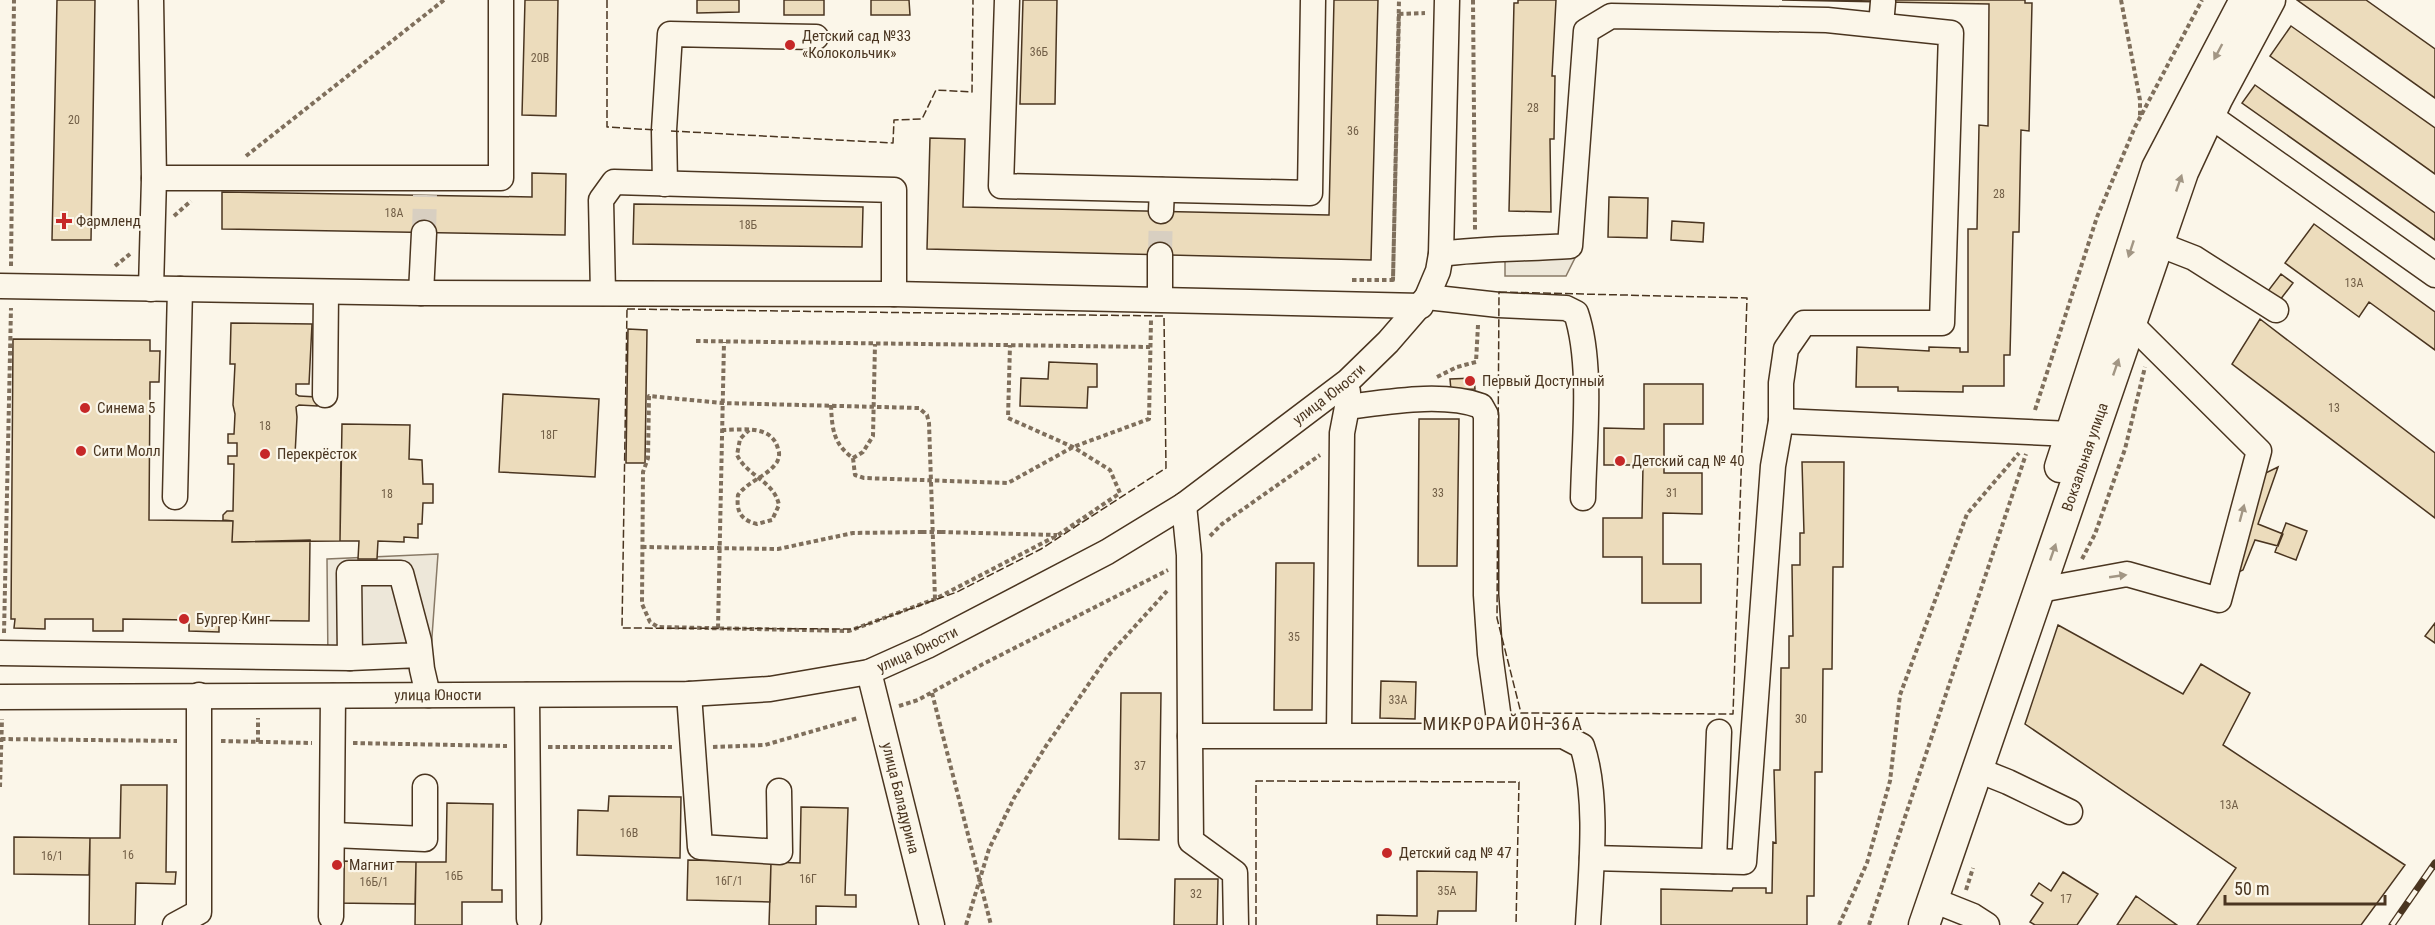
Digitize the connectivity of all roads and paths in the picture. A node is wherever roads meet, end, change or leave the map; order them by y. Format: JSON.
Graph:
{"nodes":[{"id":1,"x":14,"y":0,"type":"edge"},
{"id":2,"x":151,"y":0,"type":"edge"},
{"id":3,"x":501,"y":0,"type":"edge"},
{"id":4,"x":1007,"y":0,"type":"edge"},
{"id":5,"x":1313,"y":0,"type":"edge"},
{"id":6,"x":1399,"y":0,"type":"edge"},
{"id":7,"x":1447,"y":0,"type":"edge"},
{"id":8,"x":1473,"y":0,"type":"edge"},
{"id":9,"x":2121,"y":0,"type":"edge"},
{"id":10,"x":2202,"y":0,"type":"edge"},
{"id":11,"x":2245,"y":0,"type":"edge"},
{"id":12,"x":2270,"y":0,"type":"edge"},
{"id":13,"x":1399,"y":14,"type":"junction"},
{"id":14,"x":816,"y":37,"type":"dead end"},
{"id":15,"x":2209,"y":116,"type":"junction"},
{"id":16,"x":2140,"y":118,"type":"junction"},
{"id":17,"x":154,"y":178,"type":"junction"},
{"id":18,"x":665,"y":184,"type":"junction"},
{"id":19,"x":424,"y":233,"type":"tunnel mouth"},
{"id":20,"x":2158,"y":244,"type":"junction"},
{"id":21,"x":1475,"y":249,"type":"junction"},
{"id":22,"x":1441,"y":254,"type":"junction"},
{"id":23,"x":1160,"y":255,"type":"tunnel mouth"},
{"id":24,"x":2435,"y":275,"type":"edge"},
{"id":25,"x":5,"y":280,"type":"edge"},
{"id":26,"x":151,"y":289,"type":"junction"},
{"id":27,"x":180,"y":289,"type":"junction"},
{"id":28,"x":326,"y":292,"type":"junction"},
{"id":29,"x":421,"y":293,"type":"junction"},
{"id":30,"x":603,"y":293,"type":"junction"},
{"id":31,"x":894,"y":294,"type":"junction"},
{"id":32,"x":1424,"y":301,"type":"junction"},
{"id":33,"x":1477,"y":302,"type":"junction"},
{"id":34,"x":1370,"y":304,"type":"junction"},
{"id":35,"x":1154,"y":305,"type":"junction"},
{"id":36,"x":2277,"y":310,"type":"dead end"},
{"id":37,"x":2131,"y":324,"type":"junction"},
{"id":38,"x":696,"y":341,"type":"dead end"},
{"id":39,"x":724,"y":342,"type":"junction"},
{"id":40,"x":875,"y":344,"type":"junction"},
{"id":41,"x":1010,"y":345,"type":"junction"},
{"id":42,"x":1150,"y":347,"type":"junction"},
{"id":43,"x":1380,"y":350,"type":"junction"},
{"id":44,"x":1348,"y":381,"type":"junction"},
{"id":45,"x":325,"y":395,"type":"dead end"},
{"id":46,"x":1403,"y":400,"type":"junction"},
{"id":47,"x":722,"y":403,"type":"junction"},
{"id":48,"x":831,"y":405,"type":"junction"},
{"id":49,"x":875,"y":406,"type":"junction"},
{"id":50,"x":1347,"y":407,"type":"junction"},
{"id":51,"x":1781,"y":421,"type":"junction"},
{"id":52,"x":722,"y":430,"type":"junction"},
{"id":53,"x":750,"y":430,"type":"junction"},
{"id":54,"x":2028,"y":432,"type":"junction"},
{"id":55,"x":1342,"y":433,"type":"junction"},
{"id":56,"x":2081,"y":436,"type":"junction"},
{"id":57,"x":1072,"y":447,"type":"junction"},
{"id":58,"x":853,"y":458,"type":"junction"},
{"id":59,"x":758,"y":477,"type":"junction"},
{"id":60,"x":931,"y":480,"type":"junction"},
{"id":61,"x":175,"y":497,"type":"dead end"},
{"id":62,"x":1583,"y":498,"type":"dead end"},
{"id":63,"x":1184,"y":505,"type":"junction"},
{"id":64,"x":1058,"y":535,"type":"junction"},
{"id":65,"x":642,"y":548,"type":"junction"},
{"id":66,"x":720,"y":549,"type":"junction"},
{"id":67,"x":1190,"y":555,"type":"junction"},
{"id":68,"x":2040,"y":590,"type":"junction"},
{"id":69,"x":935,"y":599,"type":"junction"},
{"id":70,"x":718,"y":628,"type":"junction"},
{"id":71,"x":0,"y":653,"type":"edge"},
{"id":72,"x":420,"y":655,"type":"junction"},
{"id":73,"x":350,"y":657,"type":"junction"},
{"id":74,"x":868,"y":672,"type":"junction"},
{"id":75,"x":932,"y":693,"type":"dead end"},
{"id":76,"x":688,"y":694,"type":"junction"},
{"id":77,"x":199,"y":695,"type":"junction"},
{"id":78,"x":428,"y":695,"type":"junction"},
{"id":79,"x":527,"y":695,"type":"junction"},
{"id":80,"x":333,"y":696,"type":"junction"},
{"id":81,"x":0,"y":697,"type":"edge"},
{"id":82,"x":1719,"y":732,"type":"dead end"},
{"id":83,"x":1501,"y":734,"type":"junction"},
{"id":84,"x":1339,"y":735,"type":"junction"},
{"id":85,"x":1190,"y":736,"type":"junction"},
{"id":86,"x":1978,"y":770,"type":"junction"},
{"id":87,"x":425,"y":787,"type":"dead end"},
{"id":88,"x":779,"y":791,"type":"dead end"},
{"id":89,"x":2070,"y":812,"type":"dead end"},
{"id":90,"x":333,"y":835,"type":"junction"},
{"id":91,"x":1592,"y":858,"type":"junction"},
{"id":92,"x":1713,"y":861,"type":"junction"},
{"id":93,"x":980,"y":877,"type":"junction"},
{"id":94,"x":1929,"y":913,"type":"edge"},
{"id":95,"x":331,"y":917,"type":"dead end"},
{"id":96,"x":529,"y":919,"type":"dead end"},
{"id":97,"x":176,"y":925,"type":"edge"},
{"id":98,"x":932,"y":925,"type":"edge"},
{"id":99,"x":966,"y":925,"type":"edge"},
{"id":100,"x":991,"y":925,"type":"edge"},
{"id":101,"x":1236,"y":925,"type":"edge"},
{"id":102,"x":1588,"y":925,"type":"edge"},
{"id":103,"x":1839,"y":925,"type":"edge"},
{"id":104,"x":1869,"y":925,"type":"edge"},
{"id":105,"x":1907,"y":925,"type":"edge"},
{"id":106,"x":1987,"y":925,"type":"edge"}],
"edges":[{"from":1,"to":25,"type":"path"},
{"from":2,"to":17,"type":"street"},
{"from":3,"to":17,"type":"street"},
{"from":4,"to":5,"type":"street"},
{"from":6,"to":13,"type":"path"},
{"from":7,"to":22,"type":"street","name":"улица Юности"},
{"from":8,"to":21,"type":"path"},
{"from":9,"to":16,"type":"path"},
{"from":10,"to":16,"type":"path"},
{"from":11,"to":56,"type":"main road","name":"Вокзальная улица","one_way":true},
{"from":12,"to":15,"type":"main road","name":"Вокзальная улица"},
{"from":13,"to":13,"type":"path"},
{"from":14,"to":18,"type":"street"},
{"from":20,"to":15,"type":"main road","name":"Вокзальная улица","one_way":true},
{"from":15,"to":24,"type":"street"},
{"from":16,"to":54,"type":"path"},
{"from":17,"to":26,"type":"street"},
{"from":18,"to":30,"type":"street"},
{"from":18,"to":31,"type":"street"},
{"from":19,"to":29,"type":"street"},
{"from":20,"to":36,"type":"street"},
{"from":20,"to":37,"type":"main road","name":"Вокзальная улица"},
{"from":21,"to":22,"type":"street"},
{"from":21,"to":51,"type":"street"},
{"from":22,"to":32,"type":"street","name":"улица Юности"},
{"from":23,"to":35,"type":"street"},
{"from":25,"to":26,"type":"street"},
{"from":26,"to":27,"type":"street"},
{"from":27,"to":28,"type":"street"},
{"from":27,"to":61,"type":"street"},
{"from":28,"to":29,"type":"street"},
{"from":28,"to":45,"type":"street"},
{"from":29,"to":30,"type":"street"},
{"from":30,"to":31,"type":"street"},
{"from":31,"to":35,"type":"street"},
{"from":32,"to":33,"type":"street"},
{"from":32,"to":34,"type":"street"},
{"from":32,"to":43,"type":"street","name":"улица Юности"},
{"from":33,"to":46,"type":"path"},
{"from":33,"to":62,"type":"street"},
{"from":34,"to":35,"type":"street"},
{"from":34,"to":43,"type":"street"},
{"from":35,"to":42,"type":"path"},
{"from":56,"to":37,"type":"main road","name":"Вокзальная улица","one_way":true},
{"from":68,"to":37,"type":"street","one_way":true},
{"from":38,"to":39,"type":"path"},
{"from":39,"to":40,"type":"path"},
{"from":39,"to":47,"type":"path"},
{"from":40,"to":41,"type":"path"},
{"from":40,"to":49,"type":"path"},
{"from":41,"to":42,"type":"path"},
{"from":41,"to":57,"type":"path"},
{"from":42,"to":57,"type":"path"},
{"from":43,"to":44,"type":"street","name":"улица Юности"},
{"from":44,"to":50,"type":"street"},
{"from":44,"to":63,"type":"street","name":"улица Юности"},
{"from":46,"to":50,"type":"street"},
{"from":46,"to":83,"type":"street"},
{"from":47,"to":48,"type":"path"},
{"from":47,"to":52,"type":"path"},
{"from":47,"to":65,"type":"path"},
{"from":48,"to":49,"type":"path"},
{"from":48,"to":58,"type":"path"},
{"from":49,"to":58,"type":"path"},
{"from":49,"to":60,"type":"path"},
{"from":50,"to":55,"type":"street"},
{"from":51,"to":54,"type":"street"},
{"from":51,"to":92,"type":"street"},
{"from":52,"to":53,"type":"path"},
{"from":52,"to":66,"type":"path"},
{"from":53,"to":59,"type":"path"},
{"from":53,"to":59,"type":"path"},
{"from":54,"to":56,"type":"street"},
{"from":54,"to":103,"type":"path"},
{"from":54,"to":104,"type":"path"},
{"from":55,"to":67,"type":"path"},
{"from":55,"to":84,"type":"street"},
{"from":68,"to":56,"type":"main road","name":"Вокзальная улица","one_way":true},
{"from":56,"to":105,"type":"main road","name":"Вокзальная улица"},
{"from":57,"to":60,"type":"path"},
{"from":57,"to":64,"type":"path"},
{"from":58,"to":60,"type":"path"},
{"from":59,"to":59,"type":"path"},
{"from":60,"to":69,"type":"path"},
{"from":63,"to":67,"type":"street"},
{"from":63,"to":74,"type":"street","name":"улица Юности"},
{"from":64,"to":66,"type":"path","bridge":true},
{"from":64,"to":69,"type":"path"},
{"from":65,"to":66,"type":"path"},
{"from":65,"to":70,"type":"path"},
{"from":66,"to":70,"type":"path"},
{"from":67,"to":85,"type":"street"},
{"from":67,"to":93,"type":"path"},
{"from":68,"to":86,"type":"main road","name":"Вокзальная улица"},
{"from":69,"to":70,"type":"path"},
{"from":71,"to":73,"type":"street"},
{"from":72,"to":73,"type":"street"},
{"from":72,"to":73,"type":"street"},
{"from":72,"to":78,"type":"street"},
{"from":74,"to":76,"type":"street","name":"улица Юности"},
{"from":74,"to":98,"type":"street","name":"улица Баладурина"},
{"from":75,"to":93,"type":"path"},
{"from":76,"to":79,"type":"street","name":"улица Юности"},
{"from":76,"to":88,"type":"street"},
{"from":77,"to":80,"type":"street","name":"улица Юности"},
{"from":77,"to":81,"type":"street","name":"улица Юности"},
{"from":77,"to":97,"type":"street"},
{"from":78,"to":79,"type":"street","name":"улица Юности"},
{"from":78,"to":80,"type":"street","name":"улица Юности"},
{"from":79,"to":96,"type":"street"},
{"from":80,"to":90,"type":"street"},
{"from":82,"to":92,"type":"street"},
{"from":83,"to":84,"type":"street"},
{"from":83,"to":91,"type":"street"},
{"from":84,"to":85,"type":"street"},
{"from":85,"to":101,"type":"street"},
{"from":86,"to":89,"type":"street"},
{"from":86,"to":94,"type":"main road","name":"Вокзальная улица"},
{"from":87,"to":90,"type":"street"},
{"from":90,"to":95,"type":"street"},
{"from":91,"to":92,"type":"street"},
{"from":91,"to":102,"type":"street"},
{"from":93,"to":99,"type":"path"},
{"from":93,"to":100,"type":"path"},
{"from":94,"to":106,"type":"street"}]}
